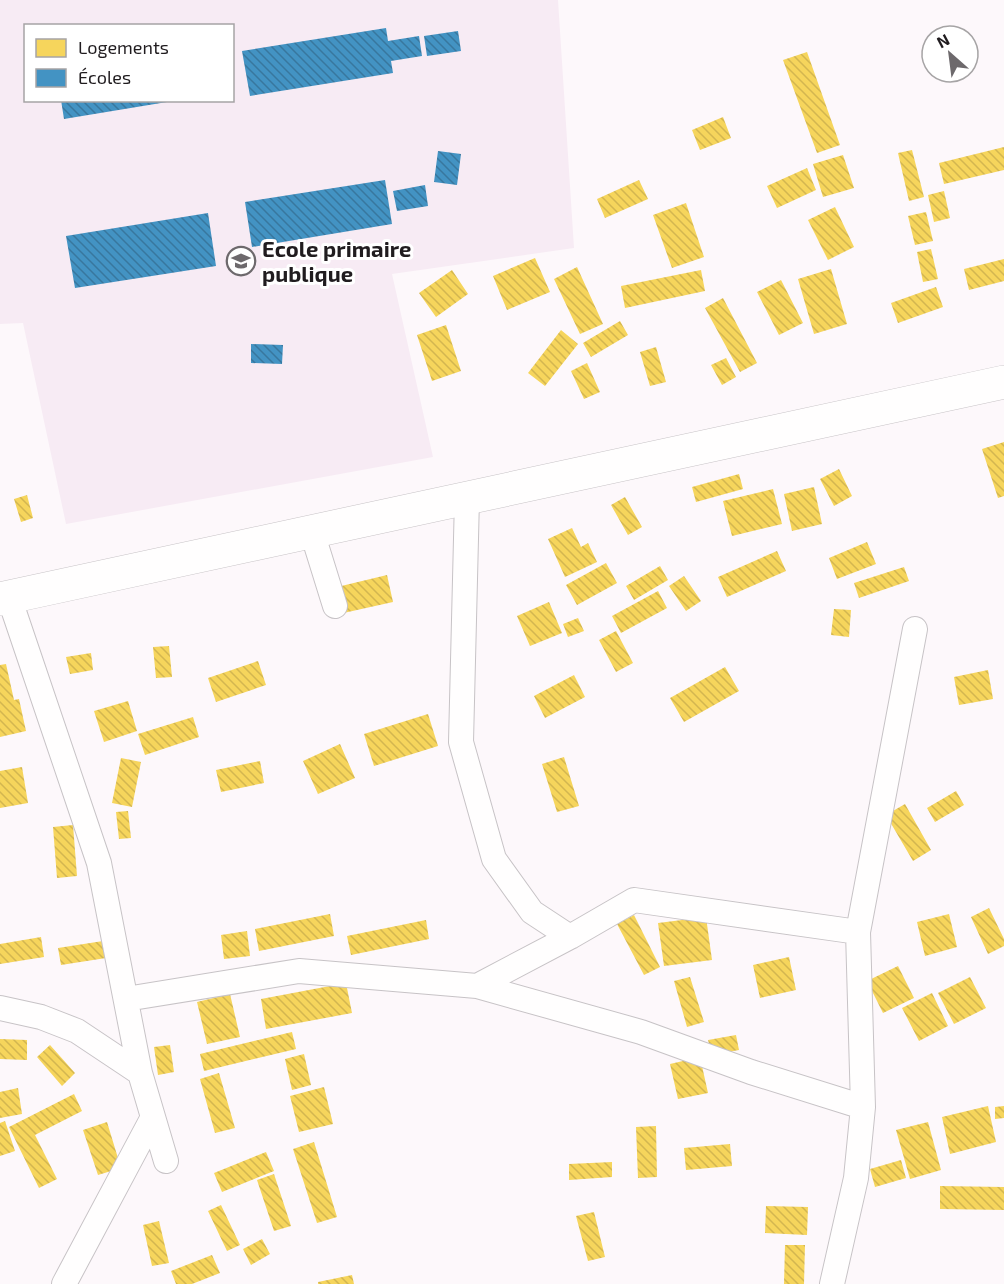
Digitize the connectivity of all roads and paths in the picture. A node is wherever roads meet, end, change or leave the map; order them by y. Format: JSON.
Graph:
{"nodes":[{"id":1,"x":1004,"y":382,"type":"edge"},
{"id":2,"x":467,"y":498,"type":"junction"},
{"id":3,"x":312,"y":532,"type":"junction"},
{"id":4,"x":5,"y":598,"type":"edge"},
{"id":5,"x":335,"y":606,"type":"dead end"},
{"id":6,"x":915,"y":629,"type":"dead end"},
{"id":7,"x":858,"y":932,"type":"junction"},
{"id":8,"x":570,"y":937,"type":"junction"},
{"id":9,"x":477,"y":986,"type":"junction"},
{"id":10,"x":126,"y":999,"type":"junction"},
{"id":11,"x":0,"y":1008,"type":"edge"},
{"id":12,"x":140,"y":1073,"type":"junction"},
{"id":13,"x":863,"y":1107,"type":"junction"},
{"id":14,"x":153,"y":1117,"type":"junction"},
{"id":15,"x":166,"y":1161,"type":"dead end"},
{"id":16,"x":64,"y":1284,"type":"edge"},
{"id":17,"x":832,"y":1284,"type":"edge"}],
"edges":[{"from":1,"to":2,"type":"main road"},
{"from":2,"to":3,"type":"main road"},
{"from":2,"to":8,"type":"street"},
{"from":3,"to":4,"type":"main road"},
{"from":3,"to":5,"type":"street"},
{"from":4,"to":10,"type":"street"},
{"from":6,"to":7,"type":"street"},
{"from":7,"to":8,"type":"street"},
{"from":7,"to":13,"type":"street"},
{"from":8,"to":9,"type":"street"},
{"from":9,"to":10,"type":"street"},
{"from":9,"to":13,"type":"street"},
{"from":10,"to":12,"type":"street"},
{"from":11,"to":12,"type":"street"},
{"from":12,"to":14,"type":"street"},
{"from":13,"to":17,"type":"street"},
{"from":14,"to":15,"type":"street"},
{"from":14,"to":16,"type":"street"}]}
